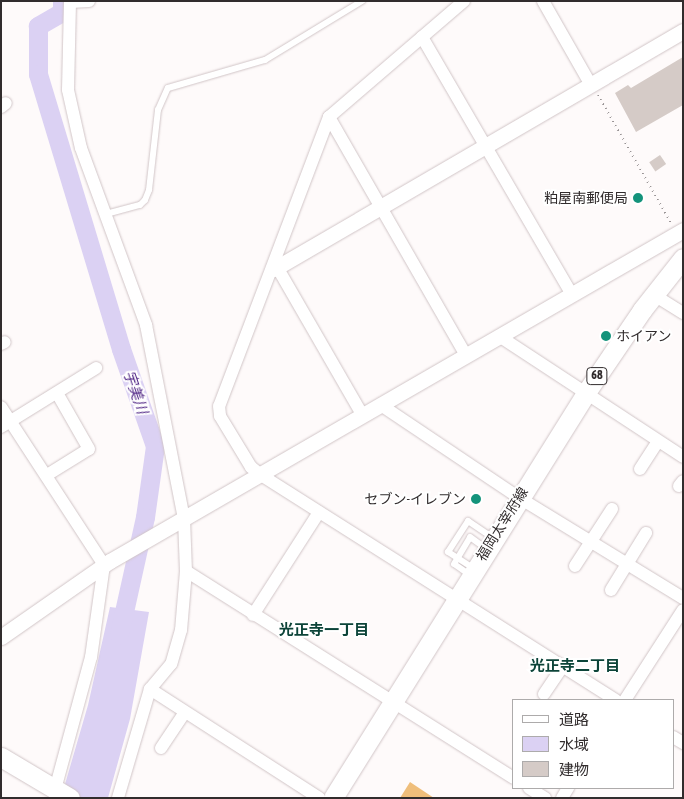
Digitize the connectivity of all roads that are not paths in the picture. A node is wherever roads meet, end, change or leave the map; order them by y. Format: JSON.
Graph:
{"nodes":[{"id":1,"x":90,"y":1,"type":"edge"},
{"id":2,"x":362,"y":1,"type":"edge"},
{"id":3,"x":464,"y":1,"type":"edge"},
{"id":4,"x":543,"y":1,"type":"edge"},
{"id":5,"x":683,"y":32,"type":"edge"},
{"id":6,"x":422,"y":37,"type":"junction"},
{"id":7,"x":591,"y":84,"type":"junction"},
{"id":8,"x":329,"y":117,"type":"junction"},
{"id":9,"x":487,"y":145,"type":"junction"},
{"id":10,"x":382,"y":207,"type":"junction"},
{"id":11,"x":106,"y":214,"type":"junction"},
{"id":12,"x":680,"y":231,"type":"edge"},
{"id":13,"x":683,"y":258,"type":"edge"},
{"id":14,"x":276,"y":268,"type":"junction"},
{"id":15,"x":572,"y":295,"type":"junction"},
{"id":16,"x":654,"y":295,"type":"junction"},
{"id":17,"x":683,"y":313,"type":"edge"},
{"id":18,"x":499,"y":336,"type":"junction"},
{"id":19,"x":466,"y":355,"type":"junction"},
{"id":20,"x":96,"y":368,"type":"dead end"},
{"id":21,"x":57,"y":393,"type":"junction"},
{"id":22,"x":585,"y":394,"type":"junction"},
{"id":23,"x":381,"y":405,"type":"junction"},
{"id":24,"x":1,"y":406,"type":"edge"},
{"id":25,"x":363,"y":416,"type":"junction"},
{"id":26,"x":6,"y":424,"type":"edge"},
{"id":27,"x":658,"y":441,"type":"junction"},
{"id":28,"x":683,"y":457,"type":"edge"},
{"id":29,"x":640,"y":469,"type":"dead end"},
{"id":30,"x":261,"y":475,"type":"junction"},
{"id":31,"x":46,"y":476,"type":"junction"},
{"id":32,"x":518,"y":497,"type":"junction"},
{"id":33,"x":612,"y":509,"type":"dead end"},
{"id":34,"x":320,"y":512,"type":"junction"},
{"id":35,"x":178,"y":522,"type":"junction"},
{"id":36,"x":646,"y":533,"type":"dead end"},
{"id":37,"x":590,"y":541,"type":"junction"},
{"id":38,"x":490,"y":543,"type":"junction"},
{"id":39,"x":458,"y":558,"type":"junction"},
{"id":40,"x":107,"y":563,"type":"junction"},
{"id":41,"x":627,"y":564,"type":"junction"},
{"id":42,"x":574,"y":566,"type":"dead end"},
{"id":43,"x":186,"y":572,"type":"junction"},
{"id":44,"x":472,"y":572,"type":"junction"},
{"id":45,"x":611,"y":590,"type":"dead end"},
{"id":46,"x":456,"y":597,"type":"junction"},
{"id":47,"x":683,"y":598,"type":"edge"},
{"id":48,"x":683,"y":610,"type":"edge"},
{"id":49,"x":253,"y":615,"type":"junction"},
{"id":50,"x":1,"y":636,"type":"edge"},
{"id":51,"x":563,"y":666,"type":"junction"},
{"id":52,"x":150,"y":689,"type":"junction"},
{"id":53,"x":544,"y":694,"type":"dead end"},
{"id":54,"x":614,"y":699,"type":"edge"},
{"id":55,"x":626,"y":699,"type":"edge"},
{"id":56,"x":394,"y":702,"type":"junction"},
{"id":57,"x":185,"y":712,"type":"junction"},
{"id":58,"x":161,"y":748,"type":"dead end"},
{"id":59,"x":1,"y":757,"type":"edge"},
{"id":60,"x":512,"y":777,"type":"edge"},
{"id":61,"x":61,"y":789,"type":"edge"},
{"id":62,"x":531,"y":789,"type":"edge"},
{"id":63,"x":118,"y":798,"type":"edge"},
{"id":64,"x":318,"y":798,"type":"edge"},
{"id":65,"x":333,"y":798,"type":"edge"},
{"id":66,"x":545,"y":798,"type":"edge"}],
"edges":[{"from":1,"to":11,"type":"street"},
{"from":2,"to":11,"type":"lane"},
{"from":3,"to":6,"type":"street"},
{"from":4,"to":7,"type":"street"},
{"from":5,"to":7,"type":"street"},
{"from":6,"to":8,"type":"street"},
{"from":6,"to":9,"type":"street"},
{"from":7,"to":9,"type":"street"},
{"from":8,"to":10,"type":"street"},
{"from":8,"to":14,"type":"street"},
{"from":9,"to":10,"type":"street"},
{"from":9,"to":15,"type":"street"},
{"from":10,"to":14,"type":"street"},
{"from":10,"to":19,"type":"street"},
{"from":11,"to":35,"type":"street"},
{"from":12,"to":15,"type":"street"},
{"from":13,"to":16,"type":"main road","name":"福岡太宰府線","number":"68"},
{"from":14,"to":25,"type":"street"},
{"from":14,"to":30,"type":"street"},
{"from":15,"to":18,"type":"street"},
{"from":16,"to":17,"type":"street"},
{"from":16,"to":22,"type":"main road","name":"福岡太宰府線","number":"68"},
{"from":18,"to":19,"type":"street"},
{"from":18,"to":22,"type":"street"},
{"from":19,"to":23,"type":"street"},
{"from":20,"to":21,"type":"street"},
{"from":21,"to":26,"type":"street"},
{"from":21,"to":31,"type":"street"},
{"from":22,"to":27,"type":"street"},
{"from":22,"to":32,"type":"main road","name":"福岡太宰府線","number":"68"},
{"from":23,"to":25,"type":"street"},
{"from":23,"to":32,"type":"street"},
{"from":24,"to":26,"type":"street"},
{"from":25,"to":30,"type":"street"},
{"from":26,"to":31,"type":"street"},
{"from":27,"to":28,"type":"street"},
{"from":27,"to":29,"type":"street"},
{"from":30,"to":34,"type":"street"},
{"from":30,"to":35,"type":"street"},
{"from":31,"to":40,"type":"street"},
{"from":32,"to":37,"type":"street"},
{"from":32,"to":38,"type":"main road","name":"福岡太宰府線","number":"68"},
{"from":33,"to":37,"type":"street"},
{"from":34,"to":46,"type":"street"},
{"from":34,"to":49,"type":"street"},
{"from":35,"to":40,"type":"street"},
{"from":35,"to":43,"type":"street"},
{"from":36,"to":41,"type":"street"},
{"from":37,"to":41,"type":"street"},
{"from":37,"to":42,"type":"street"},
{"from":38,"to":39,"type":"lane"},
{"from":38,"to":39,"type":"lane"},
{"from":38,"to":44,"type":"main road","name":"福岡太宰府線","number":"68"},
{"from":39,"to":44,"type":"lane"},
{"from":40,"to":50,"type":"street"},
{"from":40,"to":61,"type":"street"},
{"from":41,"to":45,"type":"street"},
{"from":41,"to":47,"type":"street"},
{"from":43,"to":49,"type":"street"},
{"from":43,"to":52,"type":"street"},
{"from":44,"to":46,"type":"main road","name":"福岡太宰府線","number":"68"},
{"from":46,"to":51,"type":"street"},
{"from":46,"to":56,"type":"main road","name":"福岡太宰府線","number":"68"},
{"from":48,"to":55,"type":"street"},
{"from":49,"to":56,"type":"street"},
{"from":51,"to":53,"type":"street"},
{"from":51,"to":54,"type":"street"},
{"from":52,"to":57,"type":"street"},
{"from":52,"to":63,"type":"street"},
{"from":56,"to":60,"type":"street"},
{"from":56,"to":65,"type":"main road","name":"福岡太宰府線","number":"68"},
{"from":57,"to":58,"type":"street"},
{"from":57,"to":64,"type":"street"},
{"from":59,"to":61,"type":"main road"},
{"from":62,"to":66,"type":"street"}]}
